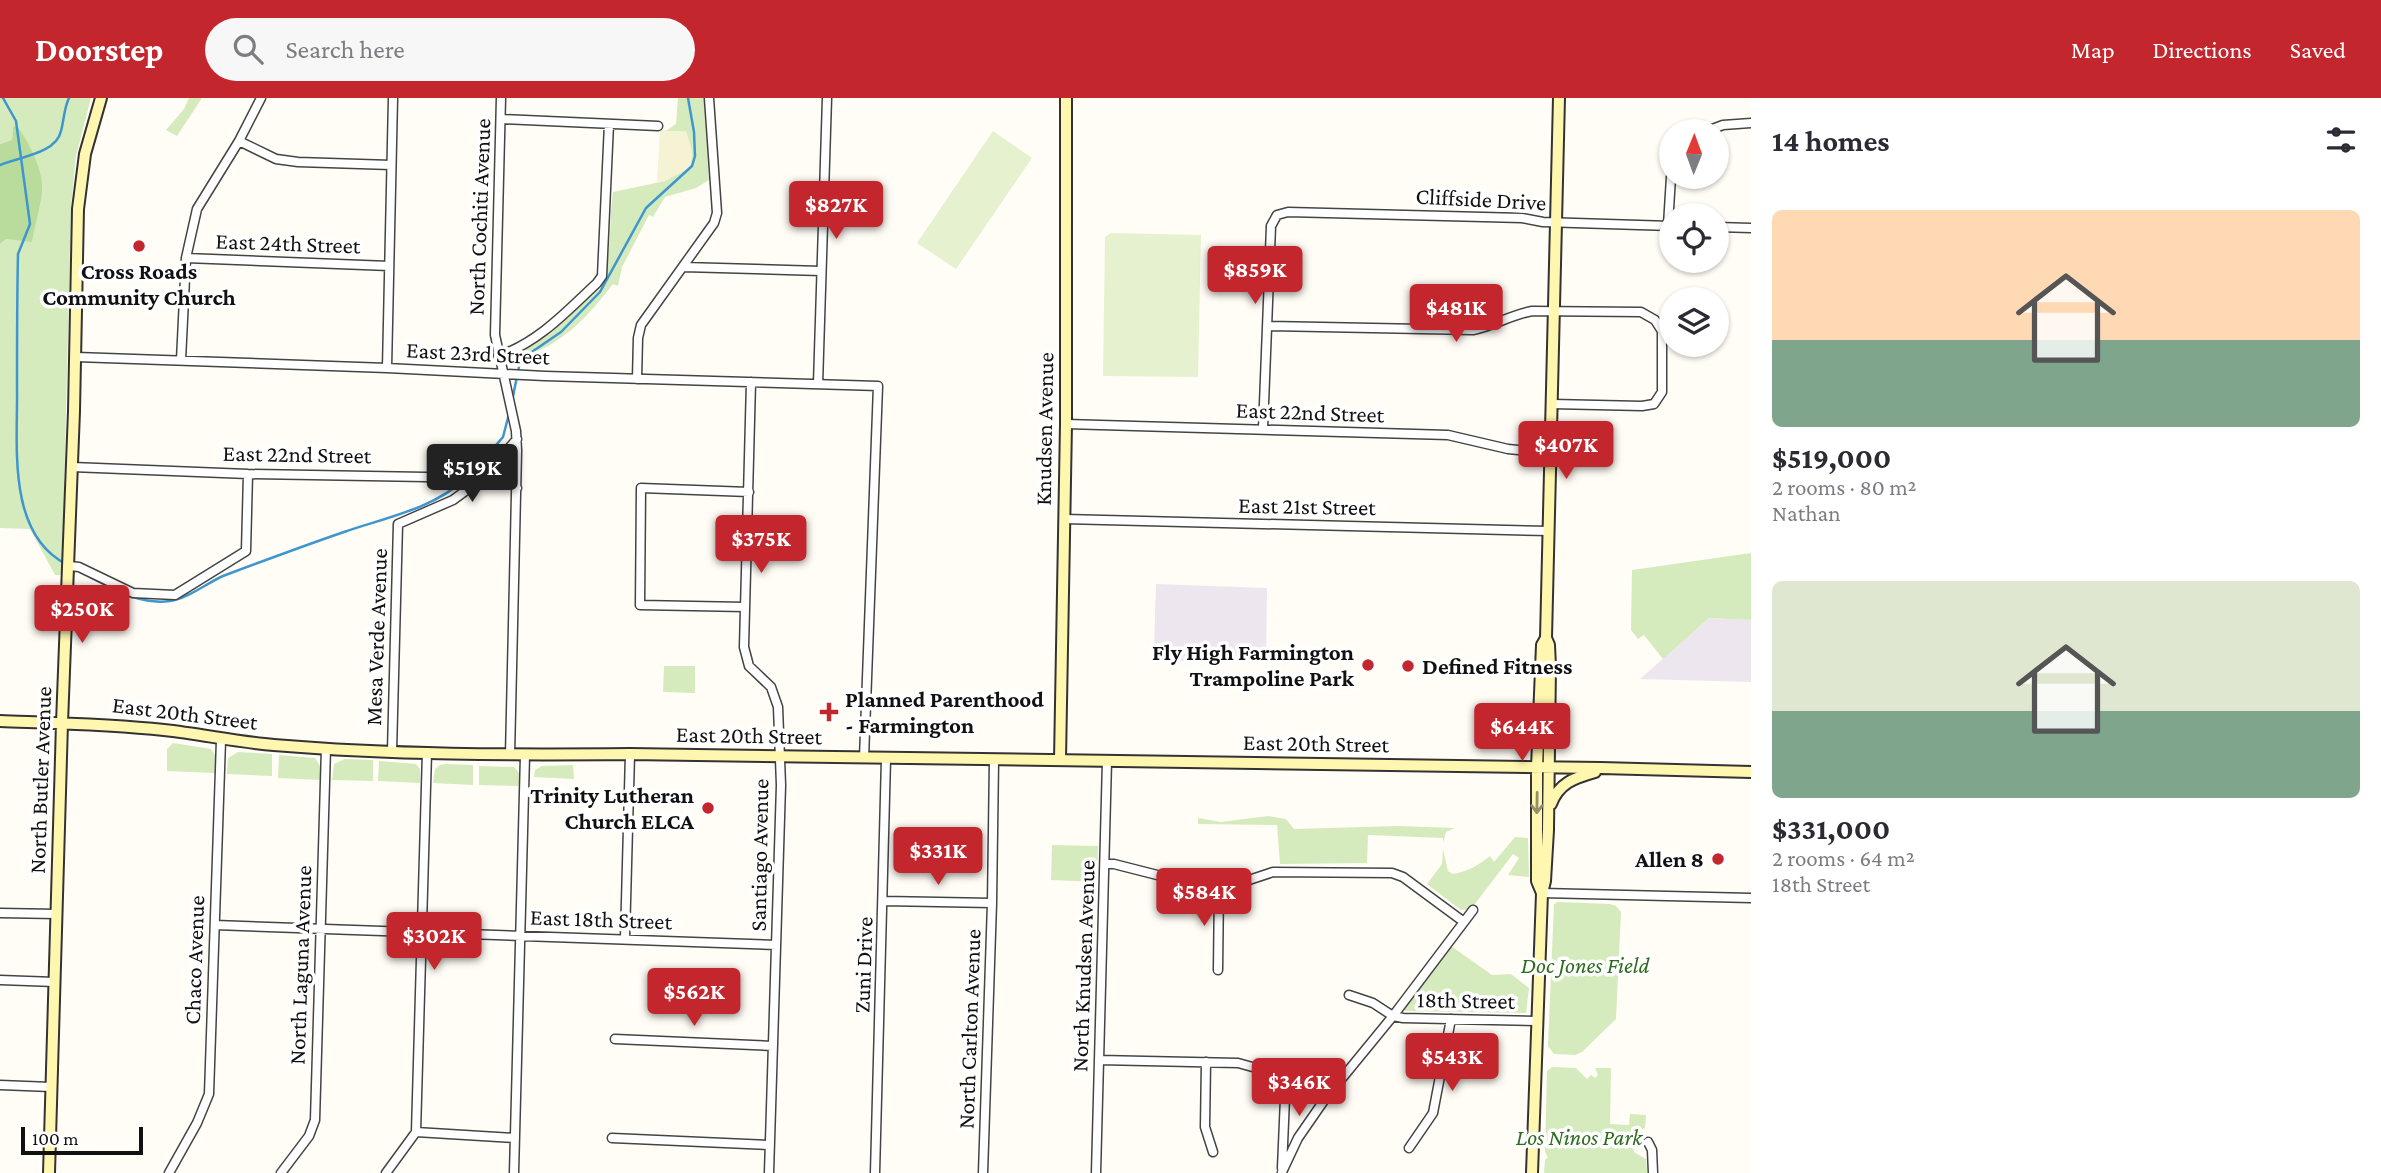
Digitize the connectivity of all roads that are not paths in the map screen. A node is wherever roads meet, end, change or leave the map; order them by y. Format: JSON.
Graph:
{"nodes":[{"id":1,"x":101,"y":98,"type":"edge"},
{"id":2,"x":261,"y":98,"type":"edge"},
{"id":3,"x":393,"y":98,"type":"edge"},
{"id":4,"x":501,"y":98,"type":"edge"},
{"id":5,"x":709,"y":98,"type":"edge"},
{"id":6,"x":827,"y":98,"type":"edge"},
{"id":7,"x":1066,"y":98,"type":"edge"},
{"id":8,"x":1559,"y":98,"type":"edge"},
{"id":9,"x":502,"y":119,"type":"junction"},
{"id":10,"x":1751,"y":123,"type":"edge"},
{"id":11,"x":609,"y":124,"type":"junction"},
{"id":12,"x":1729,"y":125,"type":"edge"},
{"id":13,"x":658,"y":126,"type":"dead end"},
{"id":14,"x":239,"y":141,"type":"junction"},
{"id":15,"x":391,"y":165,"type":"junction"},
{"id":16,"x":1556,"y":222,"type":"junction"},
{"id":17,"x":1659,"y":226,"type":"edge"},
{"id":18,"x":1729,"y":227,"type":"edge"},
{"id":19,"x":1751,"y":228,"type":"edge"},
{"id":20,"x":186,"y":258,"type":"junction"},
{"id":21,"x":389,"y":266,"type":"junction"},
{"id":22,"x":684,"y":267,"type":"junction"},
{"id":23,"x":821,"y":271,"type":"junction"},
{"id":24,"x":1554,"y":311,"type":"junction"},
{"id":25,"x":1269,"y":326,"type":"junction"},
{"id":26,"x":498,"y":356,"type":"junction"},
{"id":27,"x":76,"y":357,"type":"junction"},
{"id":28,"x":180,"y":360,"type":"junction"},
{"id":29,"x":387,"y":368,"type":"junction"},
{"id":30,"x":501,"y":373,"type":"junction"},
{"id":31,"x":637,"y":379,"type":"junction"},
{"id":32,"x":751,"y":382,"type":"junction"},
{"id":33,"x":818,"y":384,"type":"junction"},
{"id":34,"x":1552,"y":404,"type":"junction"},
{"id":35,"x":1066,"y":424,"type":"junction"},
{"id":36,"x":1263,"y":429,"type":"junction"},
{"id":37,"x":517,"y":439,"type":"junction"},
{"id":38,"x":1551,"y":453,"type":"junction"},
{"id":39,"x":72,"y":467,"type":"junction"},
{"id":40,"x":248,"y":474,"type":"junction"},
{"id":41,"x":483,"y":478,"type":"junction"},
{"id":42,"x":517,"y":488,"type":"junction"},
{"id":43,"x":748,"y":492,"type":"junction"},
{"id":44,"x":1064,"y":519,"type":"junction"},
{"id":45,"x":1549,"y":531,"type":"junction"},
{"id":46,"x":69,"y":566,"type":"junction"},
{"id":47,"x":745,"y":607,"type":"junction"},
{"id":48,"x":0,"y":721,"type":"edge"},
{"id":49,"x":62,"y":723,"type":"junction"},
{"id":50,"x":221,"y":740,"type":"junction"},
{"id":51,"x":326,"y":748,"type":"junction"},
{"id":52,"x":392,"y":751,"type":"junction"},
{"id":53,"x":427,"y":752,"type":"junction"},
{"id":54,"x":629,"y":754,"type":"junction"},
{"id":55,"x":510,"y":755,"type":"junction"},
{"id":56,"x":525,"y":755,"type":"junction"},
{"id":57,"x":779,"y":757,"type":"junction"},
{"id":58,"x":864,"y":758,"type":"junction"},
{"id":59,"x":886,"y":759,"type":"junction"},
{"id":60,"x":994,"y":760,"type":"junction"},
{"id":61,"x":1060,"y":760,"type":"junction"},
{"id":62,"x":1107,"y":761,"type":"junction"},
{"id":63,"x":1543,"y":767,"type":"junction"},
{"id":64,"x":1607,"y":768,"type":"junction"},
{"id":65,"x":1751,"y":772,"type":"edge"},
{"id":66,"x":1548,"y":813,"type":"junction"},
{"id":67,"x":1105,"y":864,"type":"junction"},
{"id":68,"x":1219,"y":886,"type":"junction"},
{"id":69,"x":1542,"y":893,"type":"junction"},
{"id":70,"x":1751,"y":898,"type":"edge"},
{"id":71,"x":884,"y":901,"type":"junction"},
{"id":72,"x":992,"y":903,"type":"junction"},
{"id":73,"x":1473,"y":910,"type":"dead end"},
{"id":74,"x":0,"y":913,"type":"edge"},
{"id":75,"x":57,"y":914,"type":"junction"},
{"id":76,"x":1464,"y":922,"type":"junction"},
{"id":77,"x":215,"y":925,"type":"junction"},
{"id":78,"x":320,"y":929,"type":"junction"},
{"id":79,"x":420,"y":932,"type":"junction"},
{"id":80,"x":521,"y":935,"type":"junction"},
{"id":81,"x":625,"y":938,"type":"junction"},
{"id":82,"x":776,"y":945,"type":"junction"},
{"id":83,"x":1218,"y":970,"type":"dead end"},
{"id":84,"x":0,"y":980,"type":"edge"},
{"id":85,"x":55,"y":982,"type":"junction"},
{"id":86,"x":1349,"y":995,"type":"dead end"},
{"id":87,"x":1393,"y":1016,"type":"junction"},
{"id":88,"x":1451,"y":1018,"type":"junction"},
{"id":89,"x":1538,"y":1021,"type":"junction"},
{"id":90,"x":615,"y":1039,"type":"dead end"},
{"id":91,"x":773,"y":1046,"type":"junction"},
{"id":92,"x":1099,"y":1060,"type":"junction"},
{"id":93,"x":1206,"y":1062,"type":"junction"},
{"id":94,"x":0,"y":1085,"type":"edge"},
{"id":95,"x":51,"y":1087,"type":"junction"},
{"id":96,"x":416,"y":1132,"type":"junction"},
{"id":97,"x":515,"y":1138,"type":"junction"},
{"id":98,"x":612,"y":1138,"type":"dead end"},
{"id":99,"x":1648,"y":1142,"type":"dead end"},
{"id":100,"x":769,"y":1145,"type":"junction"},
{"id":101,"x":1409,"y":1148,"type":"dead end"},
{"id":102,"x":1213,"y":1152,"type":"dead end"},
{"id":103,"x":1282,"y":1172,"type":"edge"},
{"id":104,"x":49,"y":1173,"type":"edge"},
{"id":105,"x":169,"y":1173,"type":"edge"},
{"id":106,"x":281,"y":1173,"type":"edge"},
{"id":107,"x":386,"y":1173,"type":"edge"},
{"id":108,"x":514,"y":1173,"type":"edge"},
{"id":109,"x":769,"y":1173,"type":"edge"},
{"id":110,"x":875,"y":1173,"type":"edge"},
{"id":111,"x":983,"y":1173,"type":"edge"},
{"id":112,"x":1096,"y":1173,"type":"edge"},
{"id":113,"x":1532,"y":1173,"type":"edge"},
{"id":114,"x":1653,"y":1173,"type":"edge"}],
"edges":[{"from":1,"to":27,"type":"main road","name":"North Butler Avenue"},
{"from":2,"to":14,"type":"street"},
{"from":3,"to":15,"type":"street"},
{"from":4,"to":9,"type":"street","name":"North Cochiti Avenue"},
{"from":5,"to":22,"type":"street"},
{"from":6,"to":23,"type":"street"},
{"from":7,"to":35,"type":"main road","name":"Knudsen Avenue"},
{"from":8,"to":16,"type":"main road"},
{"from":9,"to":11,"type":"street"},
{"from":9,"to":26,"type":"street","name":"North Cochiti Avenue"},
{"from":10,"to":12,"type":"street"},
{"from":11,"to":13,"type":"street"},
{"from":11,"to":26,"type":"street"},
{"from":14,"to":15,"type":"street"},
{"from":14,"to":20,"type":"street"},
{"from":15,"to":21,"type":"street"},
{"from":16,"to":17,"type":"street","name":"Cliffside Drive"},
{"from":16,"to":24,"type":"main road"},
{"from":16,"to":25,"type":"street","name":"Cliffside Drive"},
{"from":18,"to":19,"type":"street"},
{"from":20,"to":21,"type":"street","name":"East 24th Street"},
{"from":20,"to":28,"type":"street"},
{"from":21,"to":29,"type":"street"},
{"from":22,"to":23,"type":"street"},
{"from":22,"to":31,"type":"street"},
{"from":23,"to":33,"type":"street"},
{"from":24,"to":25,"type":"street"},
{"from":24,"to":34,"type":"main road"},
{"from":24,"to":34,"type":"street"},
{"from":25,"to":36,"type":"street"},
{"from":26,"to":30,"type":"street","name":"North Cochiti Avenue"},
{"from":27,"to":28,"type":"street","name":"East 23rd Street"},
{"from":27,"to":39,"type":"main road","name":"North Butler Avenue"},
{"from":28,"to":29,"type":"street","name":"East 23rd Street"},
{"from":29,"to":30,"type":"street","name":"East 23rd Street"},
{"from":30,"to":31,"type":"street","name":"East 23rd Street"},
{"from":30,"to":37,"type":"street","name":"North Cochiti Avenue"},
{"from":31,"to":32,"type":"street","name":"East 23rd Street"},
{"from":32,"to":33,"type":"street","name":"East 23rd Street"},
{"from":32,"to":43,"type":"street","name":"Santiago Avenue"},
{"from":33,"to":58,"type":"street","name":"East 23rd Street"},
{"from":34,"to":38,"type":"main road"},
{"from":35,"to":36,"type":"street","name":"East 22nd Street"},
{"from":35,"to":44,"type":"main road","name":"Knudsen Avenue"},
{"from":36,"to":38,"type":"street","name":"East 22nd Street"},
{"from":37,"to":41,"type":"street"},
{"from":37,"to":42,"type":"street","name":"North Cochiti Avenue"},
{"from":38,"to":45,"type":"main road"},
{"from":39,"to":40,"type":"street","name":"East 22nd Street"},
{"from":39,"to":46,"type":"main road","name":"North Butler Avenue"},
{"from":40,"to":41,"type":"street","name":"East 22nd Street"},
{"from":40,"to":46,"type":"street"},
{"from":41,"to":42,"type":"street","name":"East 22nd Street"},
{"from":41,"to":52,"type":"street","name":"Mesa Verde Avenue"},
{"from":42,"to":55,"type":"street","name":"North Cochiti Avenue"},
{"from":43,"to":47,"type":"street","name":"Santiago Avenue"},
{"from":43,"to":47,"type":"street"},
{"from":44,"to":45,"type":"street","name":"East 21st Street"},
{"from":44,"to":61,"type":"main road","name":"Knudsen Avenue"},
{"from":45,"to":63,"type":"main road"},
{"from":46,"to":49,"type":"main road","name":"North Butler Avenue"},
{"from":47,"to":57,"type":"street","name":"Santiago Avenue"},
{"from":48,"to":49,"type":"main road","name":"East 20th Street"},
{"from":49,"to":50,"type":"main road","name":"East 20th Street"},
{"from":49,"to":75,"type":"main road","name":"North Butler Avenue"},
{"from":50,"to":51,"type":"main road","name":"East 20th Street"},
{"from":50,"to":77,"type":"street","name":"Chaco Avenue"},
{"from":51,"to":52,"type":"main road","name":"East 20th Street"},
{"from":51,"to":78,"type":"street","name":"North Laguna Avenue"},
{"from":52,"to":53,"type":"main road","name":"East 20th Street"},
{"from":53,"to":55,"type":"main road","name":"East 20th Street"},
{"from":53,"to":79,"type":"street"},
{"from":54,"to":56,"type":"main road","name":"East 20th Street"},
{"from":54,"to":57,"type":"main road","name":"East 20th Street"},
{"from":54,"to":81,"type":"street"},
{"from":55,"to":56,"type":"main road","name":"East 20th Street"},
{"from":56,"to":80,"type":"street"},
{"from":57,"to":58,"type":"main road","name":"East 20th Street"},
{"from":57,"to":82,"type":"street","name":"Santiago Avenue"},
{"from":58,"to":59,"type":"main road","name":"East 20th Street"},
{"from":59,"to":60,"type":"main road","name":"East 20th Street"},
{"from":59,"to":71,"type":"street","name":"Zuni Drive"},
{"from":60,"to":61,"type":"main road","name":"East 20th Street"},
{"from":60,"to":72,"type":"street","name":"North Carlton Avenue"},
{"from":61,"to":62,"type":"main road","name":"East 20th Street"},
{"from":62,"to":63,"type":"main road","name":"East 20th Street"},
{"from":62,"to":67,"type":"street","name":"North Knudsen Avenue"},
{"from":63,"to":64,"type":"main road","name":"East 20th Street"},
{"from":63,"to":66,"type":"main road"},
{"from":63,"to":69,"type":"main road","one_way":true},
{"from":64,"to":65,"type":"main road","name":"East 20th Street"},
{"from":64,"to":66,"type":"main road"},
{"from":66,"to":69,"type":"main road"},
{"from":67,"to":68,"type":"street"},
{"from":67,"to":92,"type":"street","name":"North Knudsen Avenue"},
{"from":68,"to":76,"type":"street"},
{"from":68,"to":83,"type":"street"},
{"from":69,"to":70,"type":"street"},
{"from":69,"to":89,"type":"main road"},
{"from":71,"to":72,"type":"street"},
{"from":71,"to":110,"type":"street","name":"Zuni Drive"},
{"from":72,"to":111,"type":"street","name":"North Carlton Avenue"},
{"from":73,"to":76,"type":"street"},
{"from":74,"to":75,"type":"street"},
{"from":75,"to":85,"type":"main road","name":"North Butler Avenue"},
{"from":76,"to":87,"type":"street"},
{"from":77,"to":78,"type":"street","name":"East 18th Street"},
{"from":77,"to":105,"type":"street","name":"Chaco Avenue"},
{"from":78,"to":79,"type":"street","name":"East 18th Street"},
{"from":78,"to":106,"type":"street","name":"North Laguna Avenue"},
{"from":79,"to":80,"type":"street","name":"East 18th Street"},
{"from":79,"to":96,"type":"street"},
{"from":80,"to":81,"type":"street","name":"East 18th Street"},
{"from":80,"to":97,"type":"street"},
{"from":81,"to":82,"type":"street","name":"East 18th Street"},
{"from":82,"to":91,"type":"street","name":"Santiago Avenue"},
{"from":84,"to":85,"type":"street"},
{"from":85,"to":95,"type":"main road","name":"North Butler Avenue"},
{"from":86,"to":87,"type":"street"},
{"from":87,"to":88,"type":"street","name":"18th Street"},
{"from":87,"to":103,"type":"street"},
{"from":88,"to":89,"type":"street","name":"18th Street"},
{"from":88,"to":101,"type":"street"},
{"from":89,"to":113,"type":"main road"},
{"from":90,"to":91,"type":"street"},
{"from":91,"to":100,"type":"street","name":"Santiago Avenue"},
{"from":92,"to":93,"type":"street"},
{"from":92,"to":112,"type":"street","name":"North Knudsen Avenue"},
{"from":93,"to":102,"type":"street"},
{"from":93,"to":103,"type":"street"},
{"from":94,"to":95,"type":"street"},
{"from":95,"to":104,"type":"main road","name":"North Butler Avenue"},
{"from":96,"to":97,"type":"street"},
{"from":96,"to":107,"type":"street"},
{"from":97,"to":108,"type":"street"},
{"from":98,"to":100,"type":"street"},
{"from":99,"to":114,"type":"street"},
{"from":100,"to":109,"type":"street","name":"Santiago Avenue"}]}
